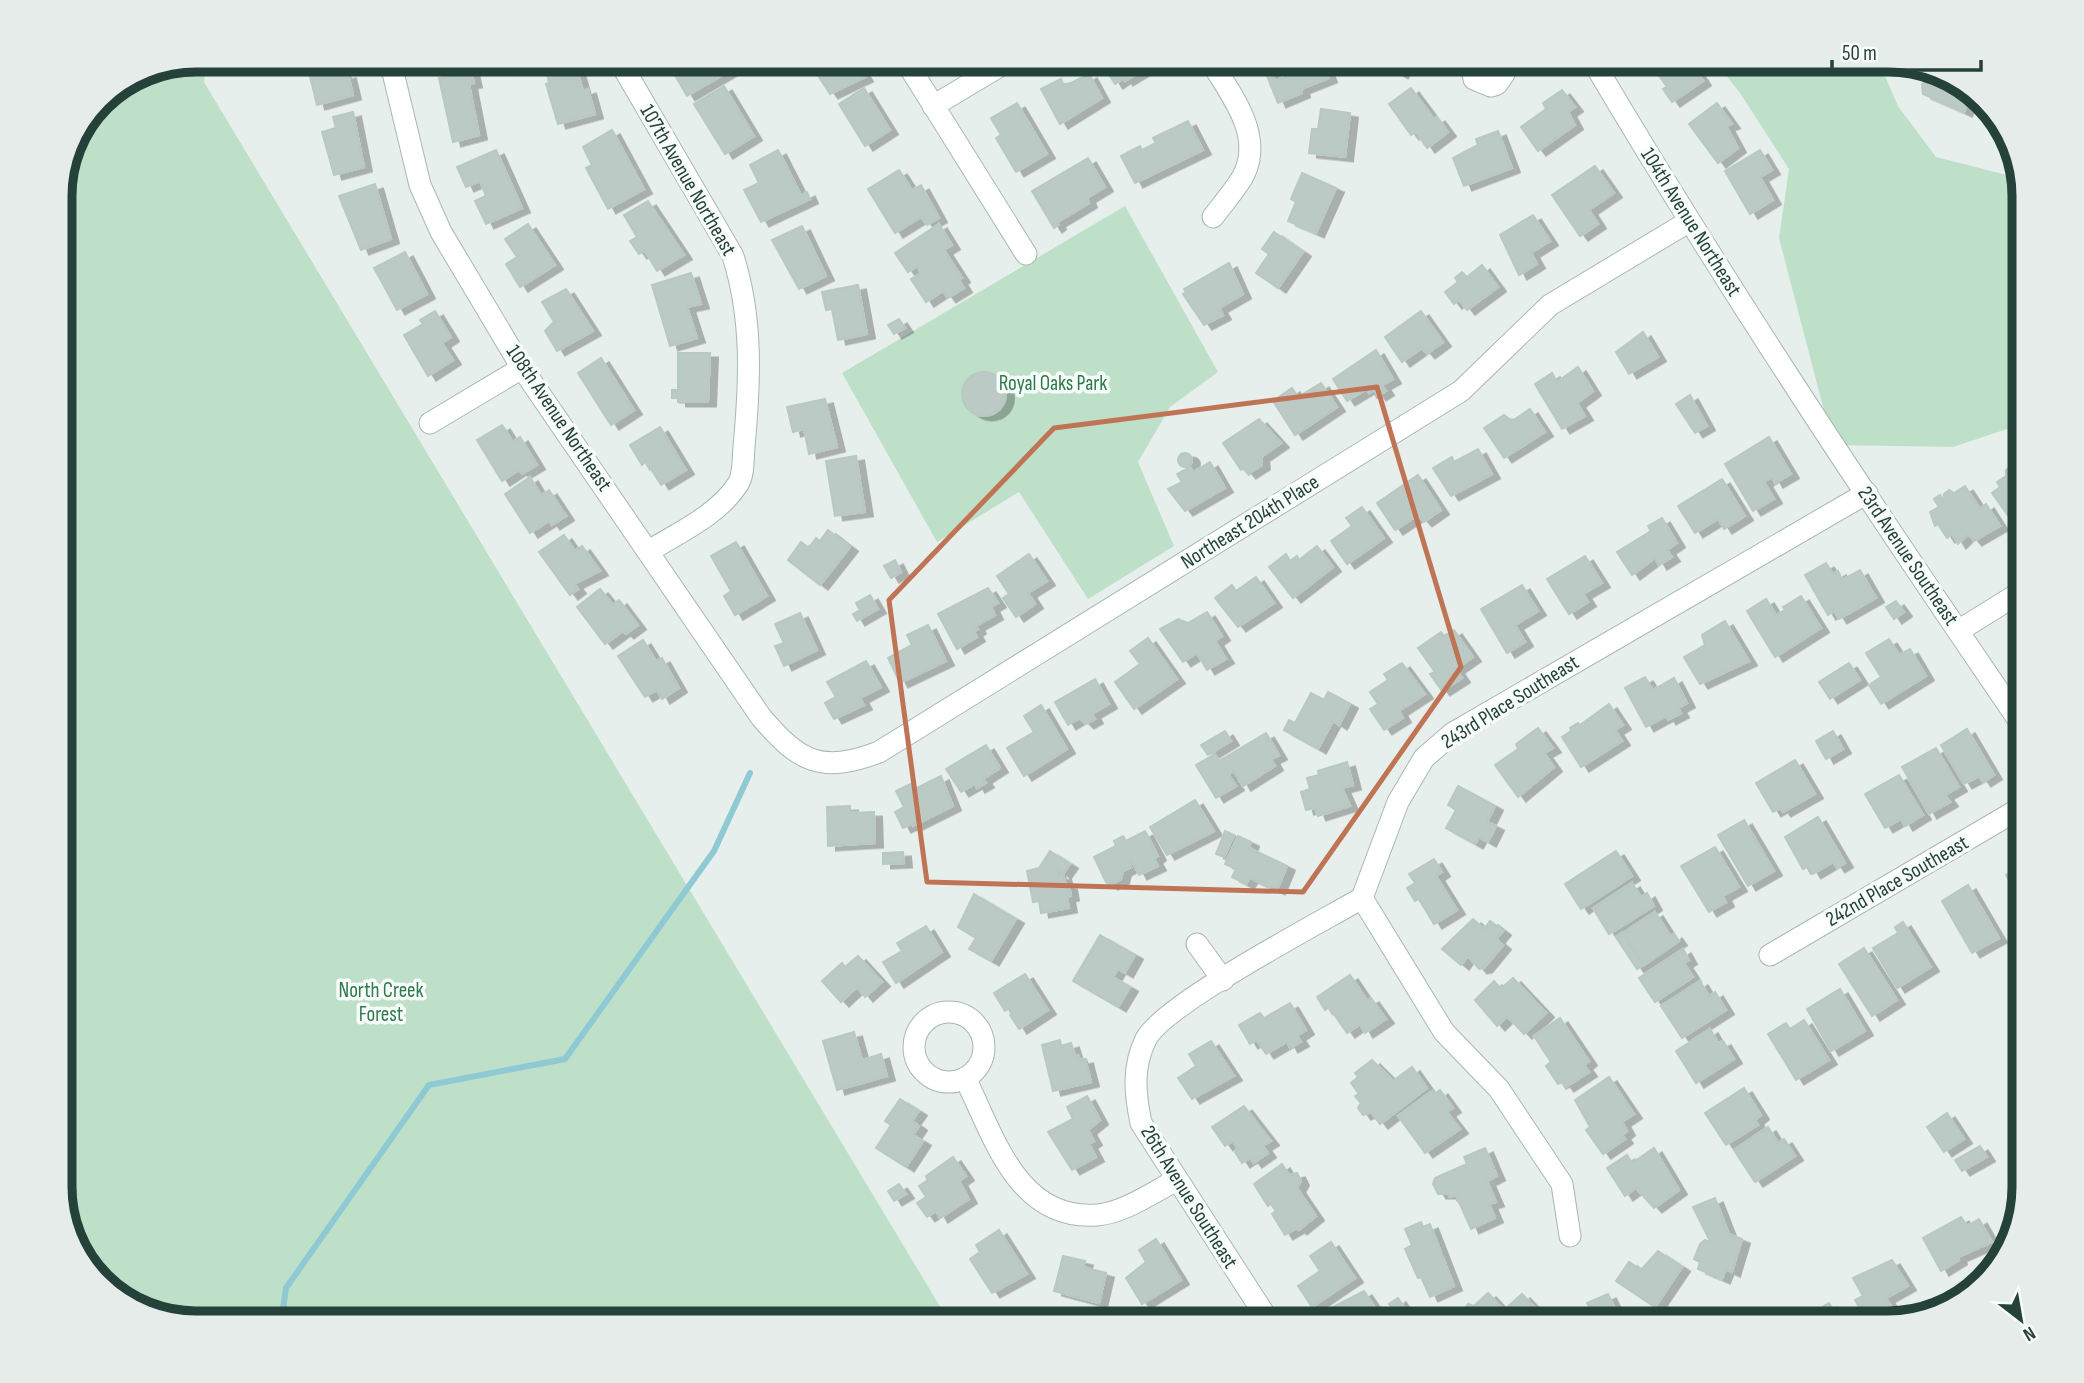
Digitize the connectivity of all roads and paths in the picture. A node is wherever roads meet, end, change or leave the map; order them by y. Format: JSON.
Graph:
{"nodes":[{"id":1,"x":393,"y":72,"type":"edge"},
{"id":2,"x":626,"y":72,"type":"edge"},
{"id":3,"x":912,"y":72,"type":"edge"},
{"id":4,"x":990,"y":72,"type":"edge"},
{"id":5,"x":1217,"y":72,"type":"edge"},
{"id":6,"x":1472,"y":72,"type":"edge"},
{"id":7,"x":1502,"y":72,"type":"edge"},
{"id":8,"x":1599,"y":72,"type":"edge"},
{"id":9,"x":933,"y":106,"type":"junction"},
{"id":10,"x":1213,"y":217,"type":"dead end"},
{"id":11,"x":1688,"y":222,"type":"junction"},
{"id":12,"x":1026,"y":254,"type":"dead end"},
{"id":13,"x":522,"y":368,"type":"junction"},
{"id":14,"x":1793,"y":382,"type":"joint"},
{"id":15,"x":430,"y":423,"type":"dead end"},
{"id":16,"x":1867,"y":493,"type":"junction"},
{"id":17,"x":649,"y":551,"type":"junction"},
{"id":18,"x":2012,"y":598,"type":"edge"},
{"id":19,"x":1958,"y":631,"type":"junction"},
{"id":20,"x":2012,"y":709,"type":"edge"},
{"id":21,"x":787,"y":747,"type":"joint"},
{"id":22,"x":2012,"y":814,"type":"edge"},
{"id":23,"x":1362,"y":898,"type":"junction"},
{"id":24,"x":1197,"y":944,"type":"dead end"},
{"id":25,"x":1770,"y":955,"type":"dead end"},
{"id":26,"x":1223,"y":980,"type":"junction"},
{"id":27,"x":965,"y":1078,"type":"dead end"},
{"id":28,"x":1177,"y":1180,"type":"junction"},
{"id":29,"x":1570,"y":1236,"type":"dead end"},
{"id":30,"x":1261,"y":1311,"type":"edge"}],
"edges":[{"from":1,"to":13,"type":"street","name":"108th Avenue Northeast"},
{"from":2,"to":17,"type":"street","name":"107th Avenue Northeast"},
{"from":3,"to":9,"type":"street"},
{"from":4,"to":9,"type":"street"},
{"from":5,"to":10,"type":"street"},
{"from":6,"to":7,"type":"street"},
{"from":8,"to":11,"type":"street","name":"104th Avenue Northeast"},
{"from":9,"to":12,"type":"street"},
{"from":11,"to":14,"type":"street","name":"104th Avenue Northeast"},
{"from":11,"to":21,"type":"street","name":"Northeast 204th Place"},
{"from":13,"to":15,"type":"street"},
{"from":13,"to":17,"type":"street","name":"108th Avenue Northeast"},
{"from":14,"to":16,"type":"street","name":"23rd Avenue Southeast"},
{"from":16,"to":19,"type":"street","name":"23rd Avenue Southeast"},
{"from":16,"to":23,"type":"street","name":"243rd Place Southeast"},
{"from":17,"to":21,"type":"street","name":"108th Avenue Northeast"},
{"from":18,"to":19,"type":"street"},
{"from":19,"to":20,"type":"street","name":"23rd Avenue Southeast"},
{"from":22,"to":25,"type":"street","name":"242nd Place Southeast"},
{"from":23,"to":26,"type":"street"},
{"from":23,"to":29,"type":"street"},
{"from":24,"to":26,"type":"street"},
{"from":26,"to":28,"type":"street","name":"26th Avenue Southeast"},
{"from":27,"to":28,"type":"street"},
{"from":28,"to":30,"type":"street","name":"26th Avenue Southeast"}]}
